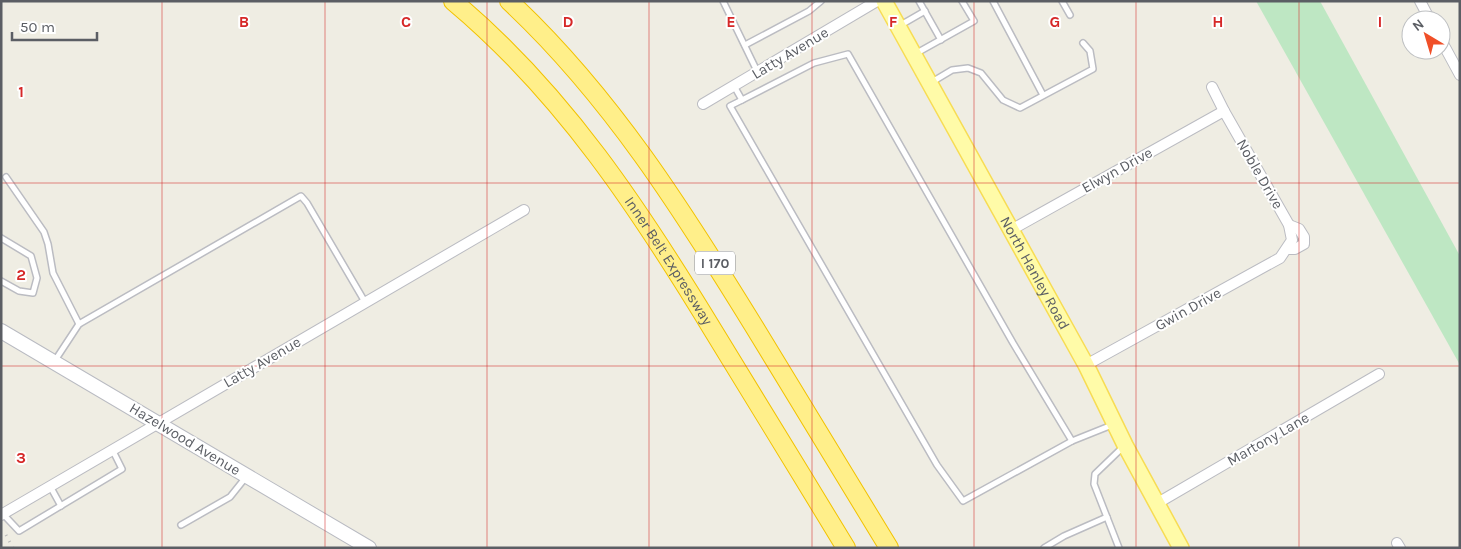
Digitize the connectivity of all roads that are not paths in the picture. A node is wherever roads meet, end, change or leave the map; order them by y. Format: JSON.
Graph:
{"nodes":[{"id":1,"x":453,"y":1,"type":"edge"},
{"id":2,"x":509,"y":1,"type":"edge"},
{"id":3,"x":723,"y":1,"type":"edge"},
{"id":4,"x":821,"y":1,"type":"edge"},
{"id":5,"x":877,"y":1,"type":"edge"},
{"id":6,"x":884,"y":1,"type":"edge"},
{"id":7,"x":962,"y":1,"type":"edge"},
{"id":8,"x":993,"y":1,"type":"edge"},
{"id":9,"x":1062,"y":1,"type":"edge"},
{"id":10,"x":922,"y":2,"type":"edge"},
{"id":11,"x":925,"y":11,"type":"junction"},
{"id":12,"x":1070,"y":16,"type":"dead end"},
{"id":13,"x":898,"y":27,"type":"junction"},
{"id":14,"x":941,"y":40,"type":"junction"},
{"id":15,"x":1083,"y":43,"type":"dead end"},
{"id":16,"x":745,"y":45,"type":"junction"},
{"id":17,"x":914,"y":55,"type":"junction"},
{"id":18,"x":1451,"y":58,"type":"edge"},
{"id":19,"x":758,"y":72,"type":"junction"},
{"id":20,"x":1460,"y":75,"type":"edge"},
{"id":21,"x":930,"y":84,"type":"junction"},
{"id":22,"x":734,"y":86,"type":"junction"},
{"id":23,"x":1212,"y":87,"type":"dead end"},
{"id":24,"x":1043,"y":95,"type":"junction"},
{"id":25,"x":742,"y":100,"type":"junction"},
{"id":26,"x":703,"y":104,"type":"dead end"},
{"id":27,"x":1224,"y":111,"type":"junction"},
{"id":28,"x":6,"y":177,"type":"dead end"},
{"id":29,"x":524,"y":210,"type":"dead end"},
{"id":30,"x":1011,"y":230,"type":"junction"},
{"id":31,"x":1,"y":238,"type":"edge"},
{"id":32,"x":1289,"y":244,"type":"joint"},
{"id":33,"x":1,"y":281,"type":"edge"},
{"id":34,"x":365,"y":302,"type":"junction"},
{"id":35,"x":79,"y":324,"type":"junction"},
{"id":36,"x":1,"y":331,"type":"edge"},
{"id":37,"x":54,"y":362,"type":"junction"},
{"id":38,"x":1086,"y":365,"type":"junction"},
{"id":39,"x":1379,"y":374,"type":"dead end"},
{"id":40,"x":157,"y":423,"type":"junction"},
{"id":41,"x":1115,"y":424,"type":"junction"},
{"id":42,"x":1072,"y":440,"type":"junction"},
{"id":43,"x":1125,"y":444,"type":"junction"},
{"id":44,"x":112,"y":449,"type":"junction"},
{"id":45,"x":247,"y":476,"type":"junction"},
{"id":46,"x":50,"y":486,"type":"junction"},
{"id":47,"x":1156,"y":504,"type":"junction"},
{"id":48,"x":61,"y":506,"type":"junction"},
{"id":49,"x":2,"y":514,"type":"edge"},
{"id":50,"x":1107,"y":517,"type":"junction"},
{"id":51,"x":181,"y":525,"type":"dead end"},
{"id":52,"x":363,"y":546,"type":"edge"},
{"id":53,"x":846,"y":548,"type":"edge"},
{"id":54,"x":889,"y":548,"type":"edge"},
{"id":55,"x":1044,"y":548,"type":"edge"},
{"id":56,"x":1119,"y":548,"type":"edge"},
{"id":57,"x":1170,"y":548,"type":"edge"},
{"id":58,"x":1181,"y":548,"type":"edge"}],
"edges":[{"from":1,"to":53,"type":"highway","name":"Inner Belt Expressway","number":"I 170"},
{"from":2,"to":54,"type":"highway","number":"I 170"},
{"from":3,"to":16,"type":"lane"},
{"from":4,"to":16,"type":"lane"},
{"from":5,"to":19,"type":"street","name":"Latty Avenue"},
{"from":6,"to":13,"type":"main road","name":"North Hanley Road"},
{"from":7,"to":14,"type":"lane"},
{"from":8,"to":24,"type":"lane"},
{"from":9,"to":12,"type":"lane"},
{"from":10,"to":11,"type":"lane"},
{"from":11,"to":13,"type":"lane"},
{"from":11,"to":14,"type":"lane"},
{"from":13,"to":17,"type":"main road","name":"North Hanley Road"},
{"from":14,"to":17,"type":"lane"},
{"from":15,"to":24,"type":"lane"},
{"from":16,"to":19,"type":"lane"},
{"from":17,"to":21,"type":"main road","name":"North Hanley Road"},
{"from":18,"to":20,"type":"street"},
{"from":19,"to":22,"type":"street","name":"Latty Avenue"},
{"from":21,"to":24,"type":"lane"},
{"from":21,"to":30,"type":"main road","name":"North Hanley Road"},
{"from":22,"to":25,"type":"lane"},
{"from":22,"to":26,"type":"street","name":"Latty Avenue"},
{"from":23,"to":27,"type":"street","name":"Noble Drive"},
{"from":25,"to":42,"type":"lane"},
{"from":25,"to":42,"type":"lane"},
{"from":27,"to":30,"type":"street","name":"Elwyn Drive"},
{"from":27,"to":32,"type":"street","name":"Noble Drive"},
{"from":28,"to":35,"type":"lane"},
{"from":29,"to":34,"type":"street","name":"Latty Avenue"},
{"from":30,"to":38,"type":"main road","name":"North Hanley Road"},
{"from":31,"to":33,"type":"lane"},
{"from":32,"to":38,"type":"street","name":"Gwin Drive"},
{"from":34,"to":35,"type":"lane"},
{"from":34,"to":40,"type":"street","name":"Latty Avenue"},
{"from":35,"to":37,"type":"lane"},
{"from":36,"to":37,"type":"street","name":"Hazelwood Avenue"},
{"from":37,"to":40,"type":"street","name":"Hazelwood Avenue"},
{"from":38,"to":41,"type":"main road","name":"North Hanley Road"},
{"from":39,"to":47,"type":"street","name":"Martony Lane"},
{"from":40,"to":44,"type":"street","name":"Latty Avenue"},
{"from":40,"to":45,"type":"street","name":"Hazelwood Avenue"},
{"from":41,"to":42,"type":"lane"},
{"from":41,"to":43,"type":"main road","name":"North Hanley Road"},
{"from":43,"to":47,"type":"main road","name":"North Hanley Road"},
{"from":43,"to":50,"type":"lane"},
{"from":44,"to":46,"type":"street","name":"Latty Avenue"},
{"from":44,"to":48,"type":"lane"},
{"from":45,"to":51,"type":"lane"},
{"from":45,"to":52,"type":"street","name":"Hazelwood Avenue"},
{"from":46,"to":48,"type":"lane"},
{"from":46,"to":49,"type":"street","name":"Latty Avenue"},
{"from":47,"to":57,"type":"main road"},
{"from":47,"to":58,"type":"main road","name":"North Hanley Road"},
{"from":48,"to":49,"type":"lane"},
{"from":50,"to":55,"type":"lane"},
{"from":50,"to":56,"type":"lane"}]}
